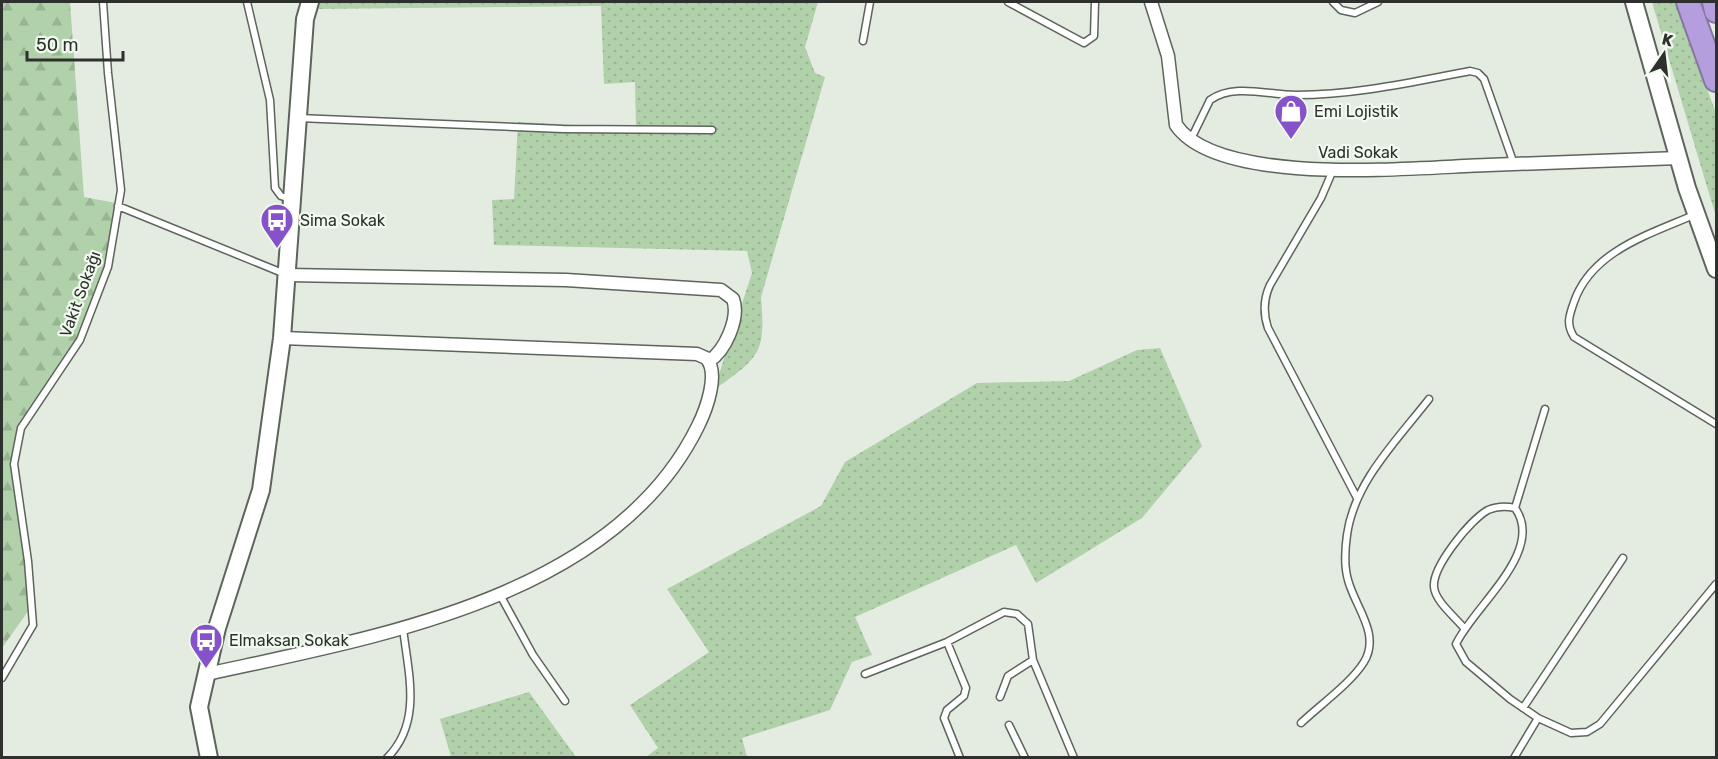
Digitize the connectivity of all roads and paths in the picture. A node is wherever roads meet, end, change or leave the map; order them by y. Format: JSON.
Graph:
{"nodes":[{"id":1,"x":103,"y":2,"type":"edge"},
{"id":2,"x":247,"y":2,"type":"edge"},
{"id":3,"x":310,"y":2,"type":"edge"},
{"id":4,"x":870,"y":2,"type":"edge"},
{"id":5,"x":1008,"y":2,"type":"edge"},
{"id":6,"x":1095,"y":2,"type":"edge"},
{"id":7,"x":1151,"y":2,"type":"edge"},
{"id":8,"x":1333,"y":2,"type":"edge"},
{"id":9,"x":1378,"y":2,"type":"edge"},
{"id":10,"x":1634,"y":2,"type":"edge"},
{"id":11,"x":1688,"y":2,"type":"edge"},
{"id":12,"x":1714,"y":2,"type":"edge"},
{"id":13,"x":1716,"y":11,"type":"edge"},
{"id":14,"x":863,"y":41,"type":"dead end"},
{"id":15,"x":1716,"y":80,"type":"edge"},
{"id":16,"x":297,"y":118,"type":"junction"},
{"id":17,"x":712,"y":130,"type":"dead end"},
{"id":18,"x":1191,"y":139,"type":"junction"},
{"id":19,"x":1679,"y":158,"type":"junction"},
{"id":20,"x":1514,"y":164,"type":"junction"},
{"id":21,"x":1333,"y":170,"type":"junction"},
{"id":22,"x":294,"y":199,"type":"junction"},
{"id":23,"x":118,"y":206,"type":"junction"},
{"id":24,"x":1696,"y":213,"type":"junction"},
{"id":25,"x":1716,"y":269,"type":"edge"},
{"id":26,"x":288,"y":275,"type":"junction"},
{"id":27,"x":282,"y":338,"type":"junction"},
{"id":28,"x":709,"y":361,"type":"junction"},
{"id":29,"x":1429,"y":399,"type":"dead end"},
{"id":30,"x":1545,"y":409,"type":"dead end"},
{"id":31,"x":1716,"y":424,"type":"edge"},
{"id":32,"x":1358,"y":498,"type":"junction"},
{"id":33,"x":1515,"y":508,"type":"junction"},
{"id":34,"x":1623,"y":558,"type":"dead end"},
{"id":35,"x":1716,"y":584,"type":"edge"},
{"id":36,"x":499,"y":593,"type":"junction"},
{"id":37,"x":403,"y":627,"type":"junction"},
{"id":38,"x":1464,"y":628,"type":"junction"},
{"id":39,"x":947,"y":642,"type":"junction"},
{"id":40,"x":1034,"y":660,"type":"junction"},
{"id":41,"x":207,"y":674,"type":"junction"},
{"id":42,"x":865,"y":674,"type":"dead end"},
{"id":43,"x":2,"y":678,"type":"edge"},
{"id":44,"x":1000,"y":697,"type":"dead end"},
{"id":45,"x":565,"y":701,"type":"dead end"},
{"id":46,"x":1523,"y":708,"type":"junction"},
{"id":47,"x":1538,"y":718,"type":"junction"},
{"id":48,"x":1301,"y":723,"type":"dead end"},
{"id":49,"x":1009,"y":725,"type":"dead end"},
{"id":50,"x":210,"y":758,"type":"edge"},
{"id":51,"x":387,"y":758,"type":"edge"},
{"id":52,"x":960,"y":758,"type":"edge"},
{"id":53,"x":1025,"y":758,"type":"edge"},
{"id":54,"x":1074,"y":758,"type":"edge"},
{"id":55,"x":1514,"y":758,"type":"edge"}],
"edges":[{"from":1,"to":23,"type":"lane","name":"Vakit Sokağı"},
{"from":2,"to":22,"type":"lane"},
{"from":3,"to":16,"type":"street"},
{"from":4,"to":14,"type":"lane"},
{"from":5,"to":6,"type":"lane"},
{"from":7,"to":18,"type":"street","name":"Vadi Sokak"},
{"from":8,"to":9,"type":"lane"},
{"from":10,"to":19,"type":"street"},
{"from":11,"to":15,"type":"highway"},
{"from":12,"to":13,"type":"highway"},
{"from":16,"to":17,"type":"lane"},
{"from":16,"to":22,"type":"street"},
{"from":18,"to":20,"type":"lane"},
{"from":18,"to":21,"type":"street","name":"Vadi Sokak"},
{"from":19,"to":20,"type":"street","name":"Vadi Sokak"},
{"from":19,"to":24,"type":"street"},
{"from":20,"to":21,"type":"street","name":"Vadi Sokak"},
{"from":21,"to":32,"type":"lane"},
{"from":22,"to":26,"type":"street"},
{"from":23,"to":26,"type":"lane"},
{"from":23,"to":43,"type":"lane","name":"Vakit Sokağı"},
{"from":24,"to":25,"type":"street"},
{"from":24,"to":31,"type":"lane"},
{"from":26,"to":27,"type":"street"},
{"from":26,"to":28,"type":"street"},
{"from":27,"to":28,"type":"street"},
{"from":27,"to":41,"type":"street"},
{"from":28,"to":36,"type":"street"},
{"from":29,"to":32,"type":"lane"},
{"from":30,"to":33,"type":"lane"},
{"from":32,"to":48,"type":"lane"},
{"from":33,"to":38,"type":"lane"},
{"from":33,"to":38,"type":"lane"},
{"from":34,"to":46,"type":"lane"},
{"from":35,"to":47,"type":"lane"},
{"from":36,"to":37,"type":"street"},
{"from":36,"to":45,"type":"lane"},
{"from":37,"to":41,"type":"street"},
{"from":37,"to":51,"type":"lane"},
{"from":38,"to":46,"type":"lane"},
{"from":39,"to":40,"type":"lane"},
{"from":39,"to":42,"type":"lane"},
{"from":39,"to":52,"type":"lane"},
{"from":40,"to":44,"type":"lane"},
{"from":40,"to":54,"type":"lane"},
{"from":41,"to":50,"type":"street"},
{"from":46,"to":47,"type":"lane"},
{"from":47,"to":55,"type":"lane"},
{"from":49,"to":53,"type":"lane"}]}
